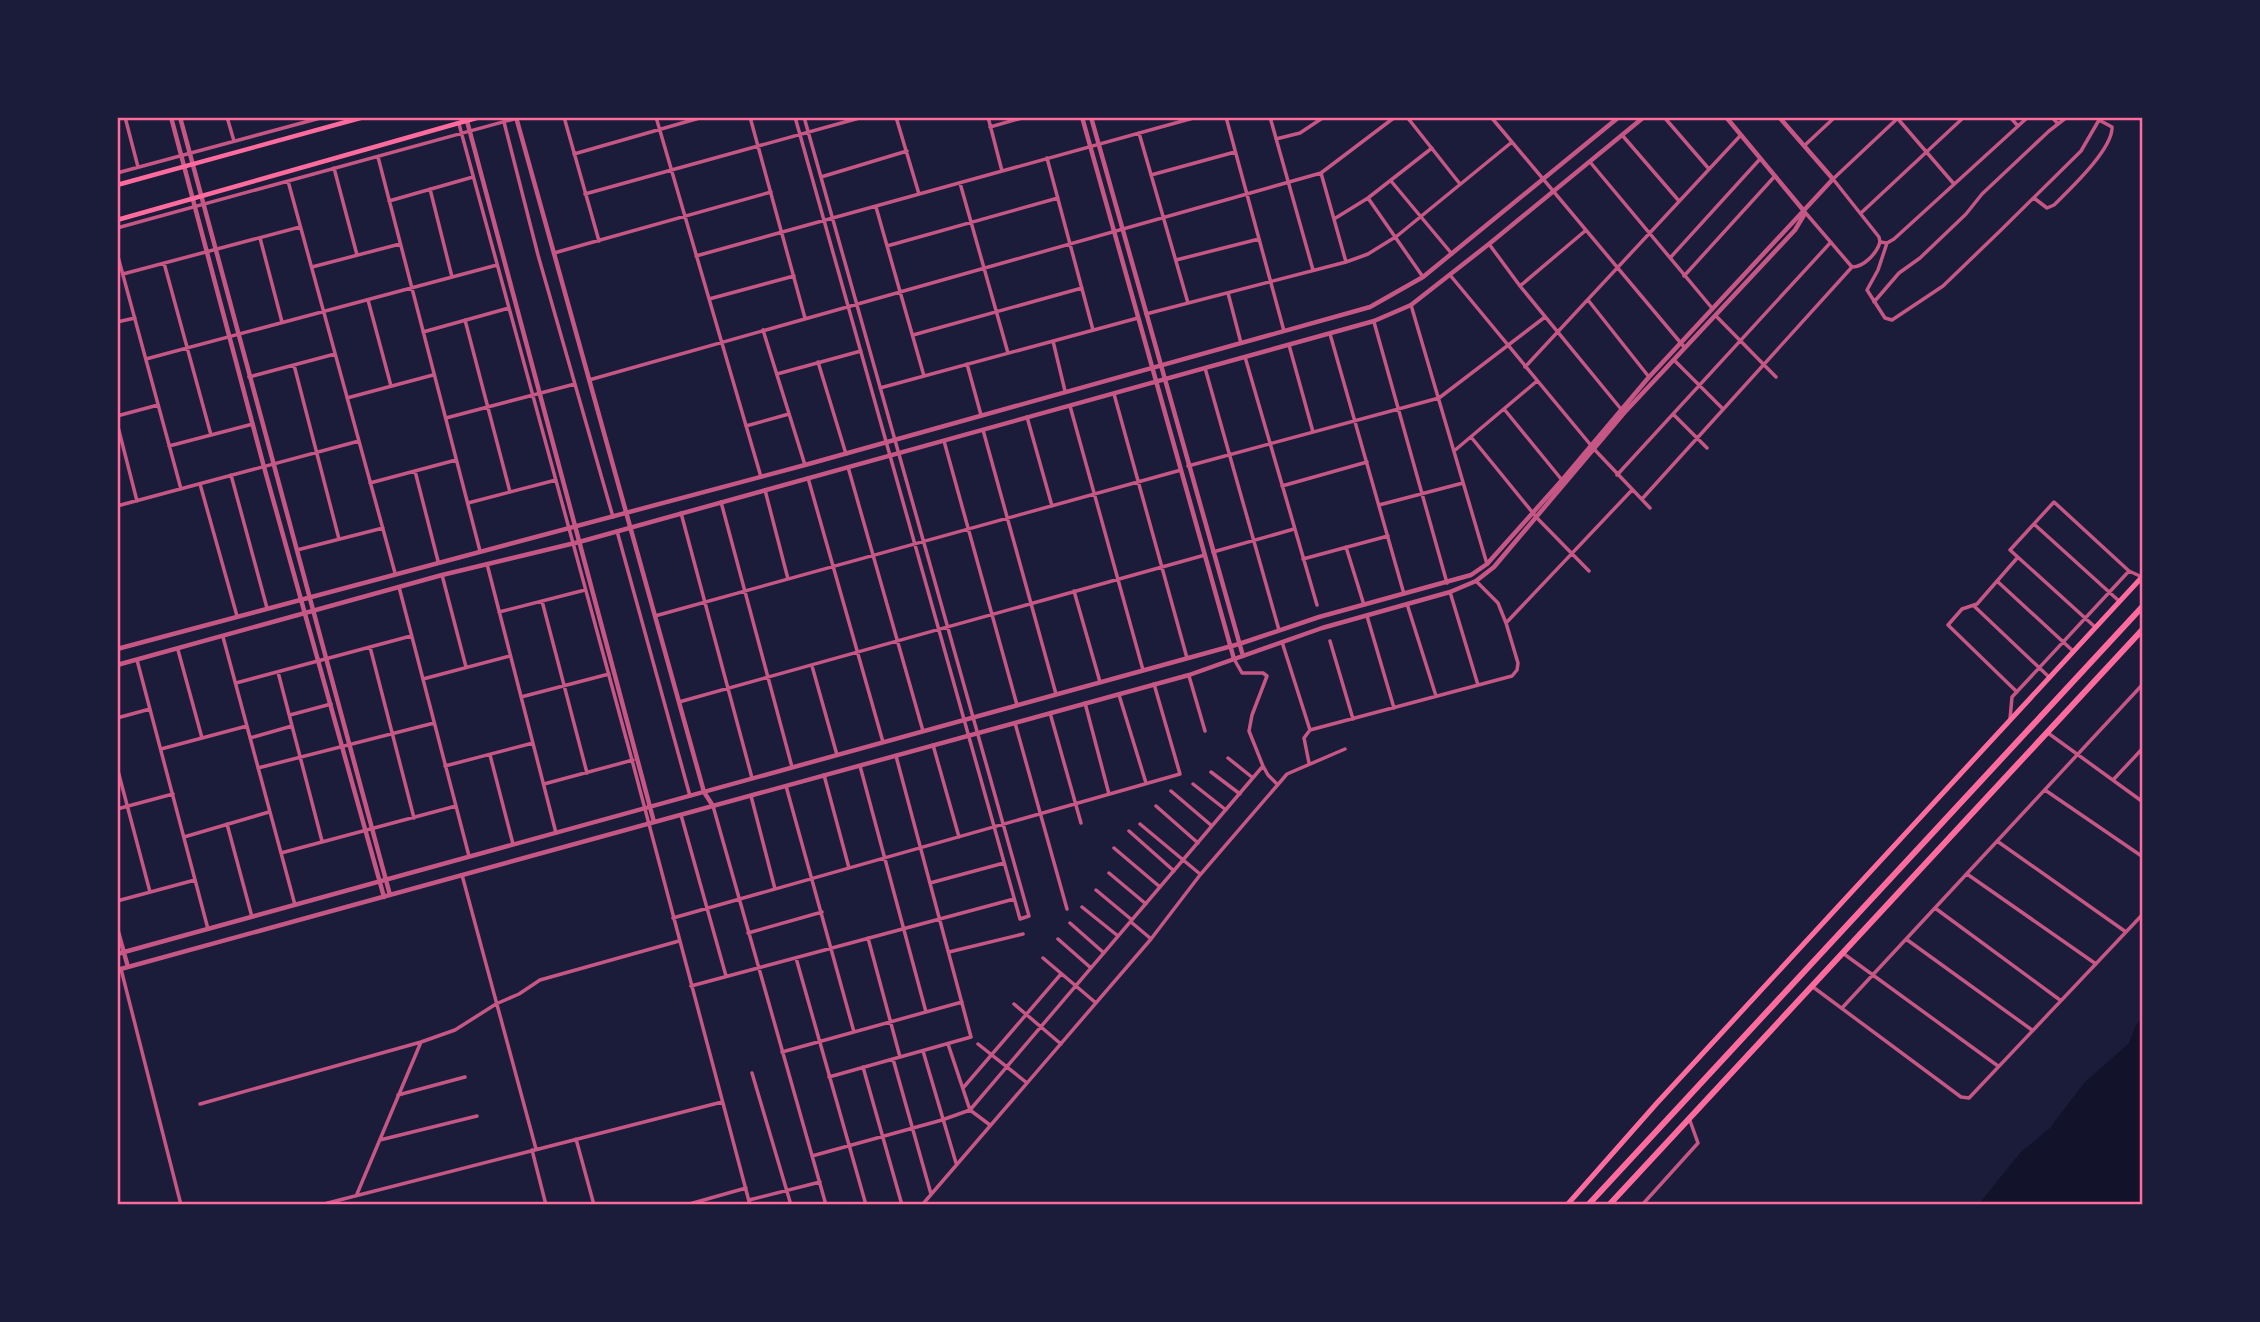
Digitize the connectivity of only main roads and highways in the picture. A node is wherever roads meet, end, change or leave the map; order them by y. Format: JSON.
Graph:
{"nodes":[{"id":1,"x":364,"y":117,"type":"edge"},
{"id":2,"x":480,"y":117,"type":"edge"},
{"id":3,"x":467,"y":119,"type":"edge"},
{"id":4,"x":117,"y":185,"type":"edge"},
{"id":5,"x":117,"y":220,"type":"edge"},
{"id":6,"x":2142,"y":577,"type":"edge"},
{"id":7,"x":2143,"y":606,"type":"edge"},
{"id":8,"x":2143,"y":629,"type":"edge"},
{"id":9,"x":1567,"y":1205,"type":"edge"},
{"id":10,"x":1588,"y":1205,"type":"edge"},
{"id":11,"x":1608,"y":1205,"type":"edge"}],
"edges":[{"from":1,"to":4,"type":"main road"},
{"from":2,"to":3,"type":"main road"},
{"from":3,"to":5,"type":"main road"},
{"from":6,"to":9,"type":"main road"},
{"from":7,"to":10,"type":"highway"},
{"from":8,"to":11,"type":"highway"}]}
